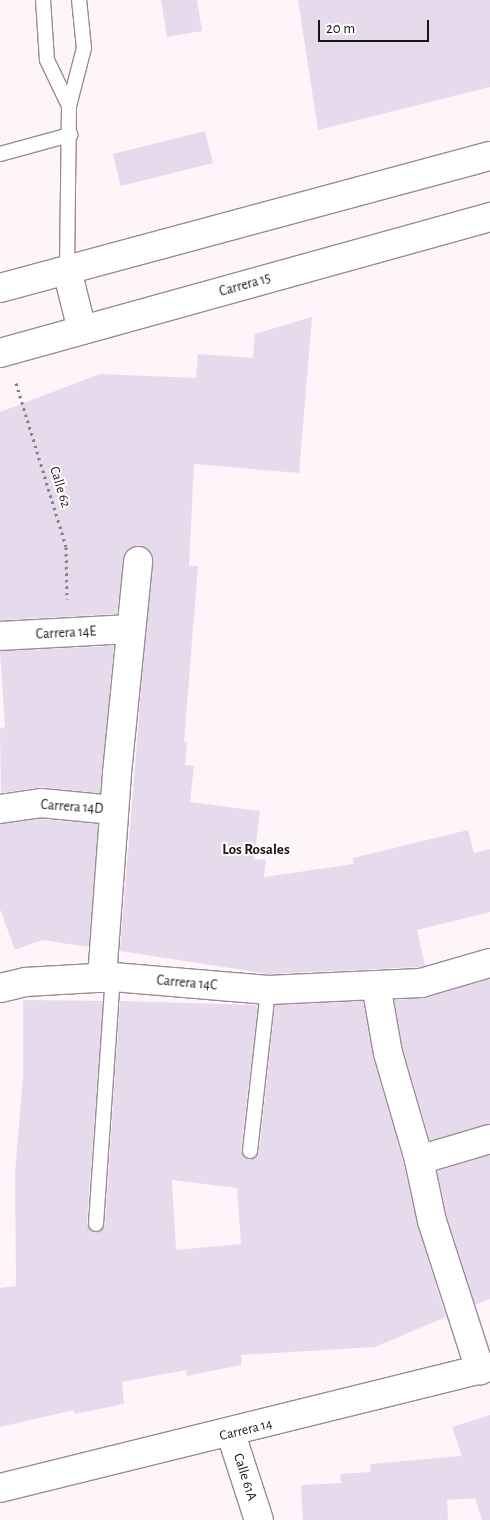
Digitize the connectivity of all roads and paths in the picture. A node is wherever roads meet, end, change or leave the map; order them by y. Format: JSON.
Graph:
{"nodes":[{"id":1,"x":43,"y":0,"type":"edge"},
{"id":2,"x":78,"y":0,"type":"edge"},
{"id":3,"x":70,"y":106,"type":"junction"},
{"id":4,"x":70,"y":135,"type":"junction"},
{"id":5,"x":0,"y":154,"type":"edge"},
{"id":6,"x":490,"y":156,"type":"edge"},
{"id":7,"x":490,"y":217,"type":"edge"},
{"id":8,"x":67,"y":270,"type":"junction"},
{"id":9,"x":0,"y":288,"type":"edge"},
{"id":10,"x":82,"y":330,"type":"junction"},
{"id":11,"x":3,"y":352,"type":"edge"},
{"id":12,"x":138,"y":560,"type":"dead end"},
{"id":13,"x":131,"y":629,"type":"junction"},
{"id":14,"x":68,"y":632,"type":"junction"},
{"id":15,"x":0,"y":636,"type":"edge"},
{"id":16,"x":0,"y":809,"type":"edge"},
{"id":17,"x":114,"y":810,"type":"junction"},
{"id":18,"x":490,"y":963,"type":"edge"},
{"id":19,"x":107,"y":977,"type":"junction"},
{"id":20,"x":376,"y":985,"type":"junction"},
{"id":21,"x":0,"y":988,"type":"edge"},
{"id":22,"x":268,"y":990,"type":"junction"},
{"id":23,"x":490,"y":1139,"type":"edge"},
{"id":24,"x":250,"y":1151,"type":"dead end"},
{"id":25,"x":419,"y":1160,"type":"junction"},
{"id":26,"x":96,"y":1224,"type":"dead end"},
{"id":27,"x":485,"y":1368,"type":"edge"},
{"id":28,"x":231,"y":1434,"type":"junction"},
{"id":29,"x":0,"y":1488,"type":"edge"},
{"id":30,"x":259,"y":1520,"type":"edge"}],
"edges":[{"from":1,"to":3,"type":"lane"},
{"from":2,"to":3,"type":"lane"},
{"from":3,"to":4,"type":"lane"},
{"from":4,"to":5,"type":"lane"},
{"from":4,"to":8,"type":"lane"},
{"from":6,"to":8,"type":"street"},
{"from":7,"to":10,"type":"street","name":"Carrera 15"},
{"from":8,"to":9,"type":"street"},
{"from":8,"to":10,"type":"street"},
{"from":10,"to":11,"type":"street","name":"Carrera 15"},
{"from":11,"to":14,"type":"path","name":"Calle 62"},
{"from":12,"to":13,"type":"street"},
{"from":13,"to":14,"type":"street","name":"Carrera 14E"},
{"from":13,"to":17,"type":"street"},
{"from":14,"to":15,"type":"street","name":"Carrera 14E"},
{"from":16,"to":17,"type":"street","name":"Carrera 14D"},
{"from":17,"to":19,"type":"street"},
{"from":18,"to":20,"type":"street","name":"Carrera 14C"},
{"from":19,"to":21,"type":"street","name":"Carrera 14C"},
{"from":19,"to":22,"type":"street","name":"Carrera 14C"},
{"from":19,"to":26,"type":"lane"},
{"from":20,"to":22,"type":"street","name":"Carrera 14C"},
{"from":20,"to":25,"type":"street"},
{"from":22,"to":24,"type":"lane"},
{"from":23,"to":25,"type":"street"},
{"from":25,"to":27,"type":"street"},
{"from":27,"to":28,"type":"street","name":"Carrera 14"},
{"from":28,"to":29,"type":"street","name":"Carrera 14"},
{"from":28,"to":30,"type":"street","name":"Calle 61A"}]}
